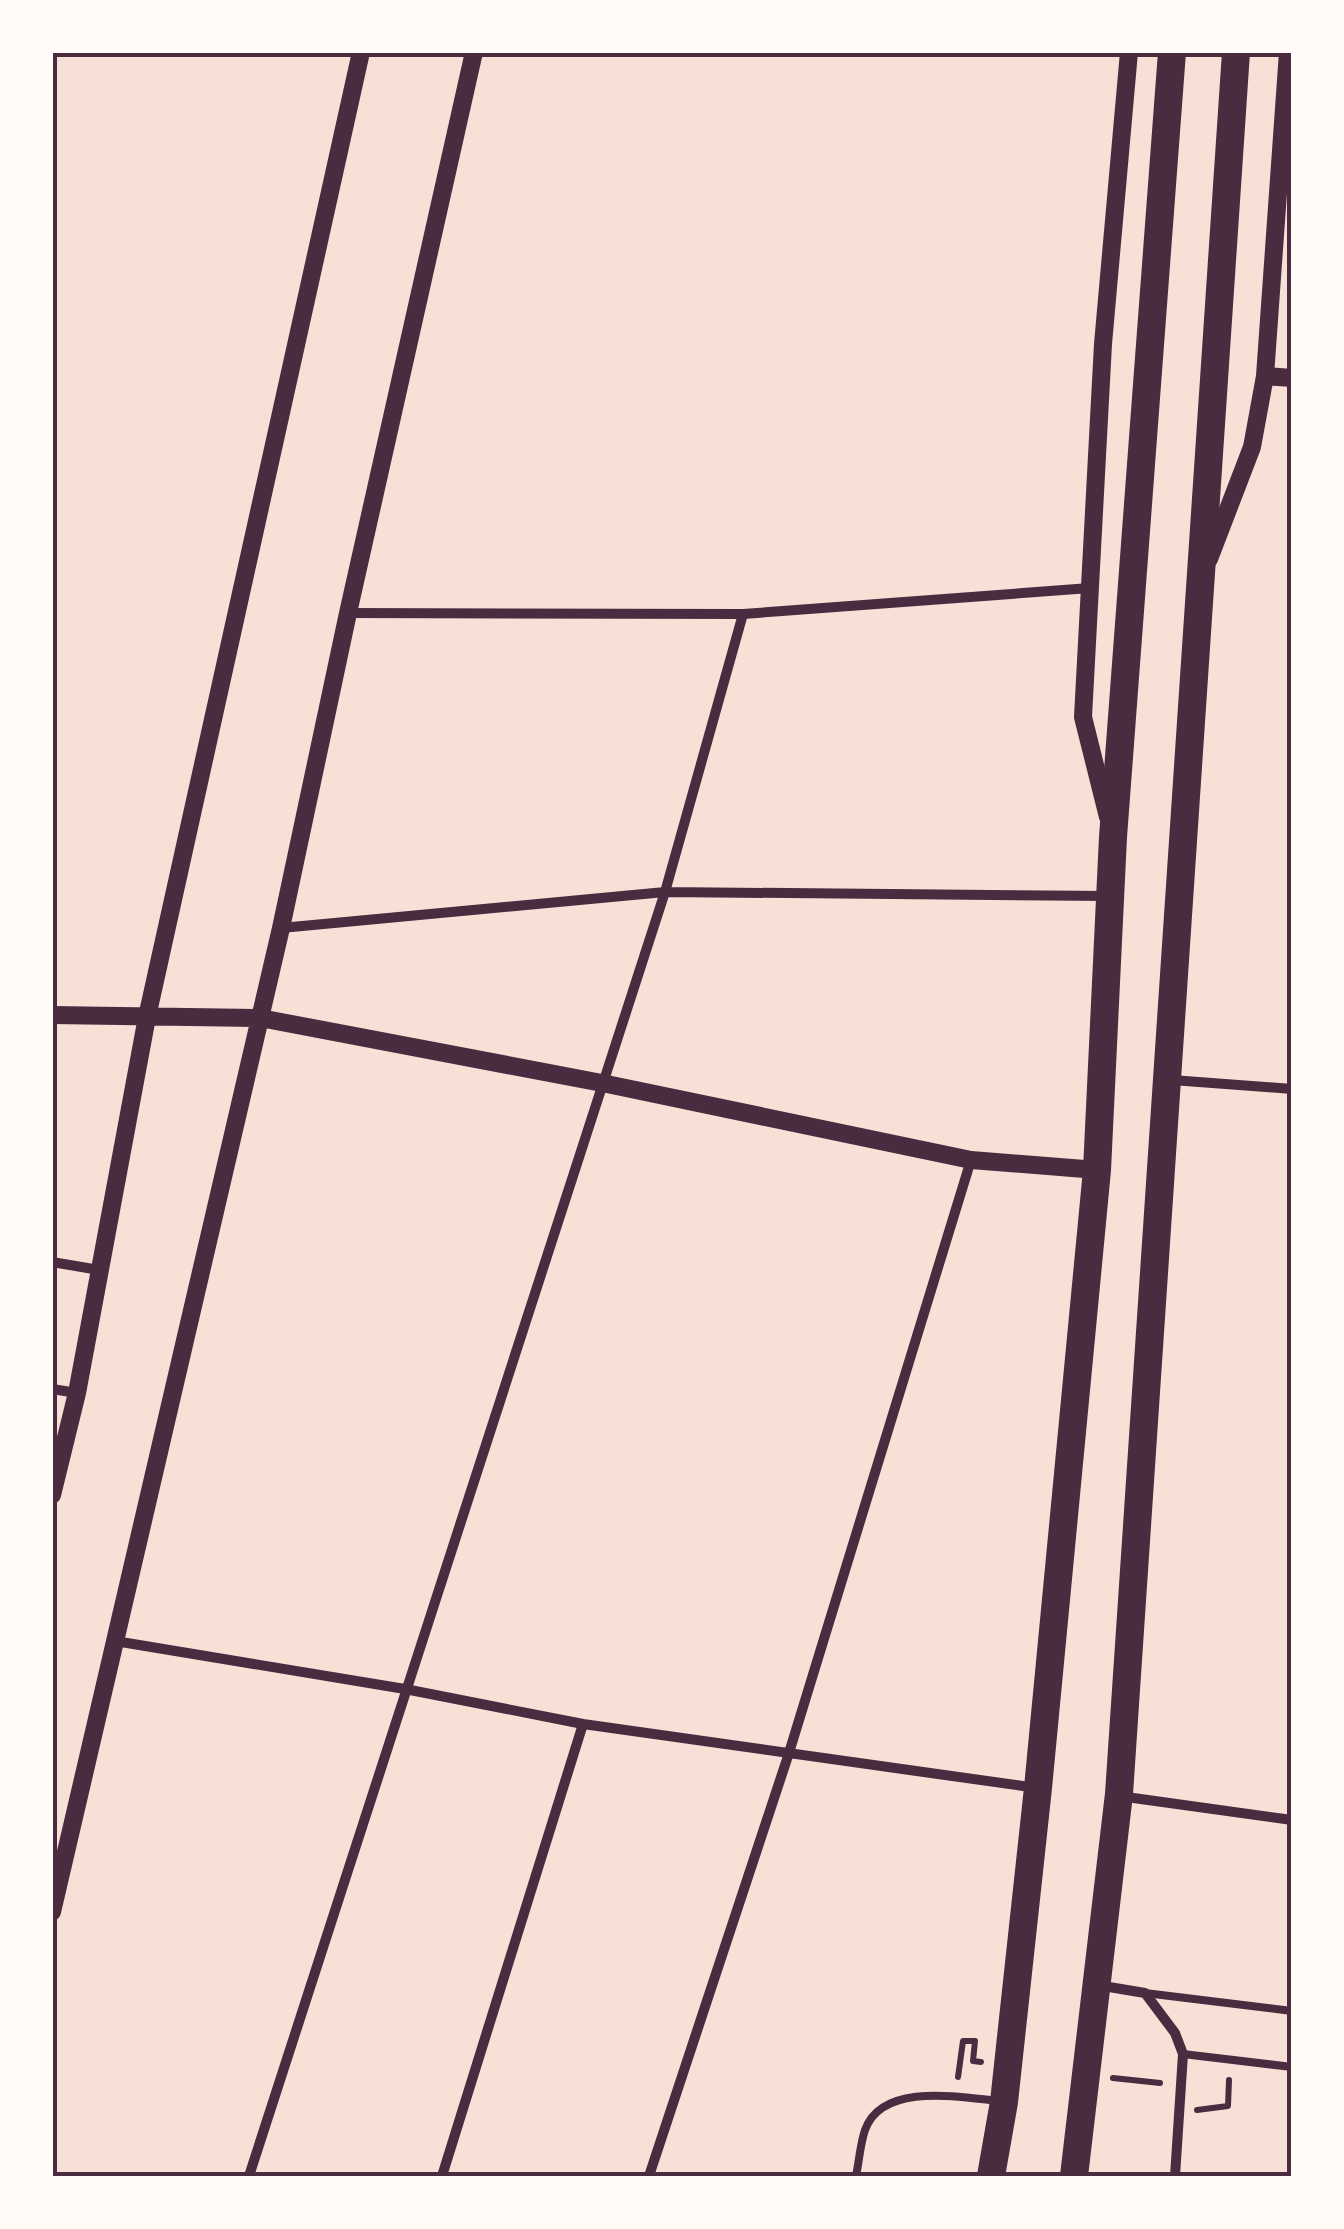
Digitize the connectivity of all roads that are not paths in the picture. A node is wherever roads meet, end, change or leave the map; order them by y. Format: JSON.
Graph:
{"nodes":[{"id":1,"x":361,"y":52,"type":"edge"},
{"id":2,"x":474,"y":52,"type":"edge"},
{"id":3,"x":1129,"y":52,"type":"edge"},
{"id":4,"x":1172,"y":52,"type":"edge"},
{"id":5,"x":1236,"y":52,"type":"edge"},
{"id":6,"x":1288,"y":52,"type":"edge"},
{"id":7,"x":1265,"y":376,"type":"junction"},
{"id":8,"x":1292,"y":378,"type":"edge"},
{"id":9,"x":1198,"y":587,"type":"junction"},
{"id":10,"x":1090,"y":588,"type":"junction"},
{"id":11,"x":348,"y":613,"type":"junction"},
{"id":12,"x":743,"y":614,"type":"junction"},
{"id":13,"x":1113,"y":837,"type":"junction"},
{"id":14,"x":665,"y":892,"type":"junction"},
{"id":15,"x":1110,"y":896,"type":"junction"},
{"id":16,"x":282,"y":928,"type":"junction"},
{"id":17,"x":52,"y":1016,"type":"edge"},
{"id":18,"x":147,"y":1017,"type":"junction"},
{"id":19,"x":260,"y":1018,"type":"junction"},
{"id":20,"x":1166,"y":1080,"type":"junction"},
{"id":21,"x":602,"y":1083,"type":"junction"},
{"id":22,"x":1292,"y":1089,"type":"edge"},
{"id":23,"x":971,"y":1160,"type":"junction"},
{"id":24,"x":1096,"y":1170,"type":"junction"},
{"id":25,"x":52,"y":1262,"type":"edge"},
{"id":26,"x":99,"y":1270,"type":"junction"},
{"id":27,"x":52,"y":1389,"type":"edge"},
{"id":28,"x":76,"y":1393,"type":"junction"},
{"id":29,"x":52,"y":1495,"type":"edge"},
{"id":30,"x":115,"y":1642,"type":"junction"},
{"id":31,"x":405,"y":1688,"type":"junction"},
{"id":32,"x":583,"y":1724,"type":"junction"},
{"id":33,"x":788,"y":1756,"type":"junction"},
{"id":34,"x":1038,"y":1788,"type":"junction"},
{"id":35,"x":1118,"y":1796,"type":"junction"},
{"id":36,"x":1292,"y":1820,"type":"edge"},
{"id":37,"x":52,"y":1912,"type":"edge"},
{"id":38,"x":1096,"y":1985,"type":"junction"},
{"id":39,"x":1145,"y":1992,"type":"junction"},
{"id":40,"x":1292,"y":2011,"type":"edge"},
{"id":41,"x":1183,"y":2054,"type":"junction"},
{"id":42,"x":1292,"y":2067,"type":"edge"},
{"id":43,"x":1004,"y":2102,"type":"junction"},
{"id":44,"x":249,"y":2176,"type":"edge"},
{"id":45,"x":442,"y":2176,"type":"edge"},
{"id":46,"x":649,"y":2176,"type":"edge"},
{"id":47,"x":856,"y":2176,"type":"edge"},
{"id":48,"x":992,"y":2176,"type":"edge"},
{"id":49,"x":1074,"y":2176,"type":"edge"},
{"id":50,"x":1175,"y":2176,"type":"edge"}],
"edges":[{"from":1,"to":18,"type":"street"},
{"from":2,"to":11,"type":"street"},
{"from":3,"to":10,"type":"street"},
{"from":4,"to":13,"type":"highway"},
{"from":5,"to":9,"type":"highway"},
{"from":6,"to":7,"type":"street"},
{"from":7,"to":8,"type":"street"},
{"from":7,"to":9,"type":"street"},
{"from":9,"to":20,"type":"highway"},
{"from":10,"to":12,"type":"street"},
{"from":10,"to":13,"type":"street"},
{"from":11,"to":12,"type":"street"},
{"from":11,"to":16,"type":"street"},
{"from":12,"to":14,"type":"street"},
{"from":13,"to":15,"type":"highway"},
{"from":14,"to":15,"type":"street"},
{"from":14,"to":16,"type":"street"},
{"from":14,"to":21,"type":"street"},
{"from":15,"to":24,"type":"highway"},
{"from":16,"to":19,"type":"street"},
{"from":17,"to":18,"type":"street"},
{"from":18,"to":19,"type":"street"},
{"from":18,"to":26,"type":"street"},
{"from":19,"to":21,"type":"street"},
{"from":19,"to":30,"type":"street"},
{"from":20,"to":22,"type":"street"},
{"from":20,"to":35,"type":"highway"},
{"from":21,"to":23,"type":"street"},
{"from":21,"to":31,"type":"street"},
{"from":23,"to":24,"type":"street"},
{"from":23,"to":33,"type":"street"},
{"from":24,"to":34,"type":"highway"},
{"from":25,"to":26,"type":"street"},
{"from":26,"to":28,"type":"street"},
{"from":27,"to":28,"type":"street"},
{"from":28,"to":29,"type":"street"},
{"from":30,"to":31,"type":"street"},
{"from":30,"to":37,"type":"street"},
{"from":31,"to":32,"type":"street"},
{"from":31,"to":44,"type":"street"},
{"from":32,"to":33,"type":"street"},
{"from":32,"to":45,"type":"street"},
{"from":33,"to":34,"type":"street"},
{"from":33,"to":46,"type":"street"},
{"from":34,"to":43,"type":"highway"},
{"from":35,"to":36,"type":"street"},
{"from":35,"to":38,"type":"highway"},
{"from":38,"to":39,"type":"street"},
{"from":38,"to":49,"type":"highway"},
{"from":39,"to":40,"type":"lane"},
{"from":39,"to":41,"type":"street"},
{"from":41,"to":42,"type":"lane"},
{"from":41,"to":50,"type":"street"},
{"from":43,"to":47,"type":"lane"},
{"from":43,"to":48,"type":"highway"}]}
